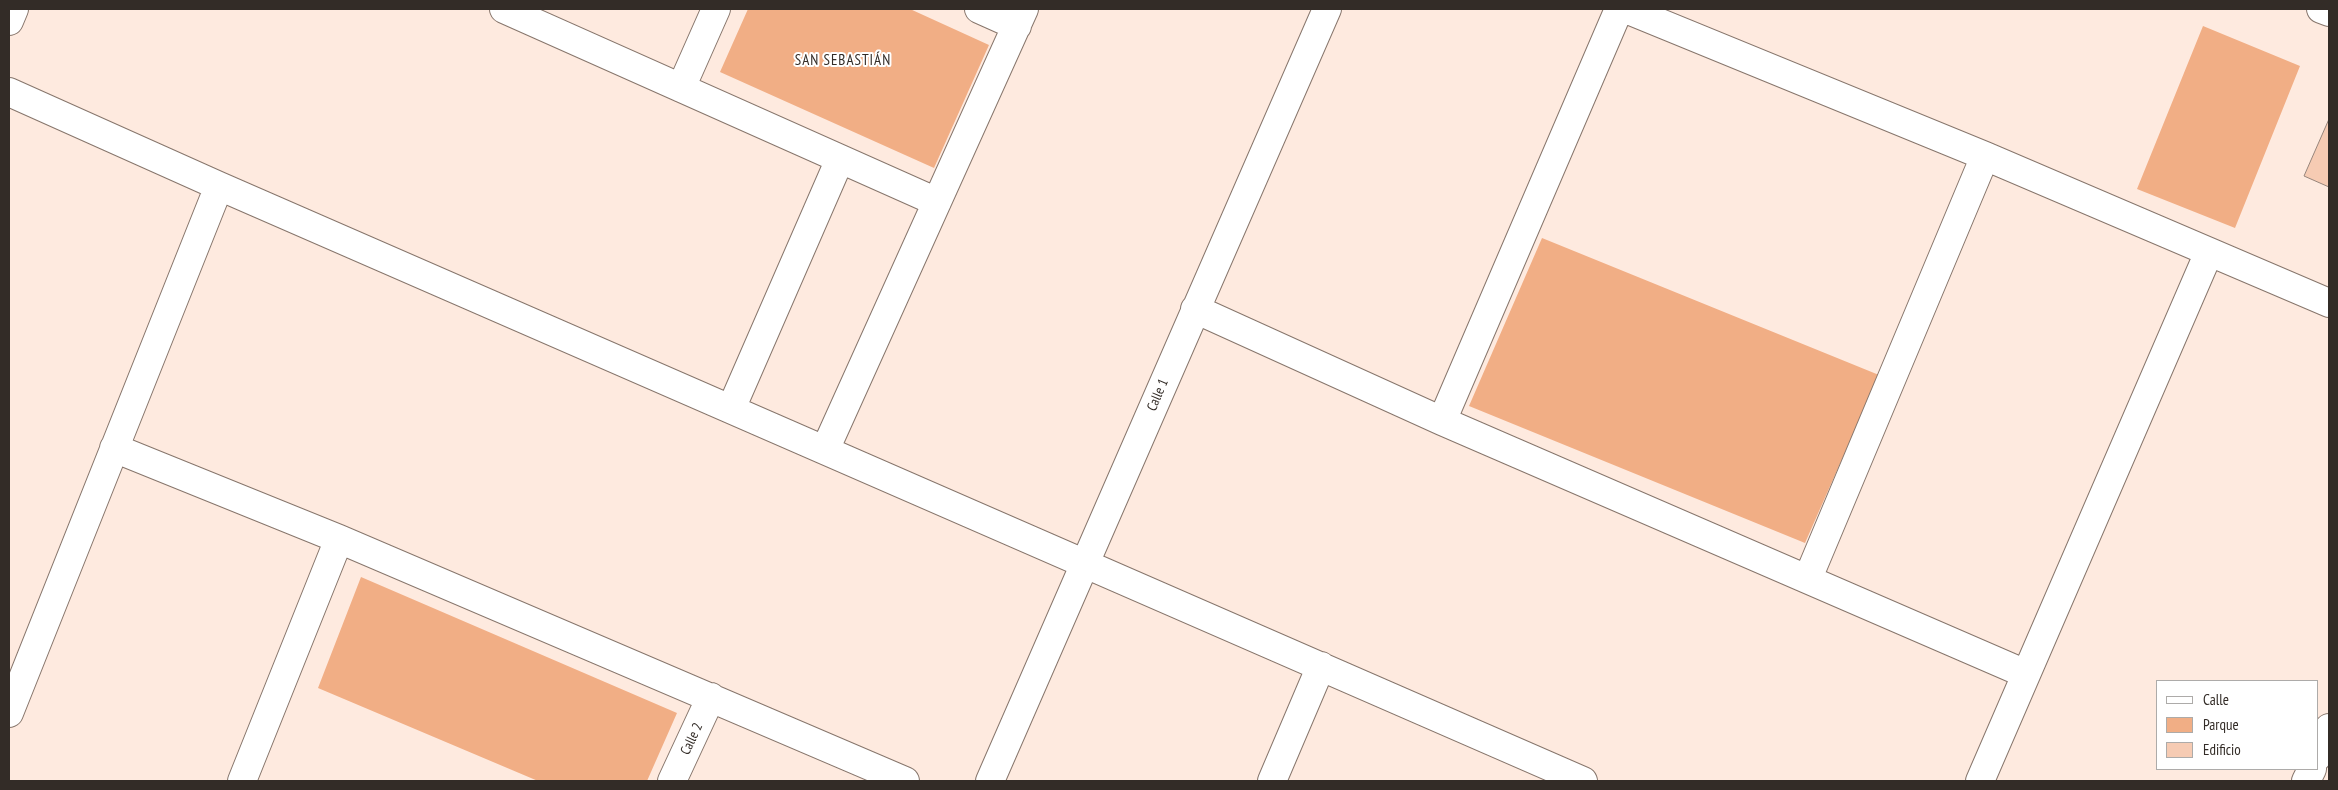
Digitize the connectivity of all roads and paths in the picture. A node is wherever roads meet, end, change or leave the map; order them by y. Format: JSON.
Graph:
{"nodes":[{"id":1,"x":14,"y":9,"type":"edge"},
{"id":2,"x":504,"y":9,"type":"edge"},
{"id":3,"x":716,"y":9,"type":"edge"},
{"id":4,"x":979,"y":9,"type":"edge"},
{"id":5,"x":1327,"y":9,"type":"edge"},
{"id":6,"x":1619,"y":9,"type":"edge"},
{"id":7,"x":1626,"y":9,"type":"edge"},
{"id":8,"x":2321,"y":9,"type":"edge"},
{"id":9,"x":2329,"y":12,"type":"edge"},
{"id":10,"x":1020,"y":17,"type":"edge"},
{"id":11,"x":9,"y":21,"type":"edge"},
{"id":12,"x":681,"y":88,"type":"junction"},
{"id":13,"x":9,"y":92,"type":"edge"},
{"id":14,"x":1986,"y":156,"type":"junction"},
{"id":15,"x":840,"y":159,"type":"junction"},
{"id":16,"x":219,"y":186,"type":"junction"},
{"id":17,"x":937,"y":202,"type":"junction"},
{"id":18,"x":2209,"y":252,"type":"junction"},
{"id":19,"x":2329,"y":303,"type":"edge"},
{"id":20,"x":1195,"y":309,"type":"junction"},
{"id":21,"x":731,"y":409,"type":"junction"},
{"id":22,"x":1442,"y":420,"type":"junction"},
{"id":23,"x":114,"y":448,"type":"junction"},
{"id":24,"x":826,"y":450,"type":"junction"},
{"id":25,"x":339,"y":539,"type":"junction"},
{"id":26,"x":1085,"y":565,"type":"junction"},
{"id":27,"x":1808,"y":578,"type":"junction"},
{"id":28,"x":1321,"y":666,"type":"junction"},
{"id":29,"x":2026,"y":674,"type":"junction"},
{"id":30,"x":711,"y":697,"type":"junction"},
{"id":31,"x":9,"y":713,"type":"edge"},
{"id":32,"x":2329,"y":728,"type":"edge"},
{"id":33,"x":2318,"y":755,"type":"edge"},
{"id":34,"x":242,"y":781,"type":"edge"},
{"id":35,"x":672,"y":781,"type":"edge"},
{"id":36,"x":905,"y":781,"type":"edge"},
{"id":37,"x":990,"y":781,"type":"edge"},
{"id":38,"x":1272,"y":781,"type":"edge"},
{"id":39,"x":1583,"y":781,"type":"edge"},
{"id":40,"x":1980,"y":781,"type":"edge"}],
"edges":[{"from":1,"to":11,"type":"street"},
{"from":2,"to":12,"type":"street"},
{"from":3,"to":12,"type":"street"},
{"from":4,"to":10,"type":"street"},
{"from":5,"to":20,"type":"street","name":"Calle 1"},
{"from":6,"to":22,"type":"street"},
{"from":7,"to":14,"type":"street"},
{"from":8,"to":9,"type":"street"},
{"from":10,"to":17,"type":"street"},
{"from":12,"to":15,"type":"street"},
{"from":13,"to":16,"type":"street"},
{"from":14,"to":18,"type":"street"},
{"from":14,"to":27,"type":"street"},
{"from":15,"to":17,"type":"street"},
{"from":15,"to":21,"type":"street"},
{"from":16,"to":21,"type":"street"},
{"from":16,"to":23,"type":"street"},
{"from":17,"to":24,"type":"street"},
{"from":18,"to":19,"type":"street"},
{"from":18,"to":29,"type":"street"},
{"from":20,"to":22,"type":"street"},
{"from":20,"to":26,"type":"street","name":"Calle 1"},
{"from":21,"to":24,"type":"street"},
{"from":22,"to":27,"type":"street"},
{"from":23,"to":25,"type":"street"},
{"from":23,"to":31,"type":"street"},
{"from":24,"to":26,"type":"street"},
{"from":25,"to":30,"type":"street"},
{"from":25,"to":34,"type":"street"},
{"from":26,"to":28,"type":"street"},
{"from":26,"to":37,"type":"street","name":"Calle 1"},
{"from":27,"to":29,"type":"street"},
{"from":28,"to":38,"type":"street"},
{"from":28,"to":39,"type":"street"},
{"from":29,"to":40,"type":"street"},
{"from":30,"to":35,"type":"street","name":"Calle 2"},
{"from":30,"to":36,"type":"street"},
{"from":32,"to":33,"type":"street"}]}
